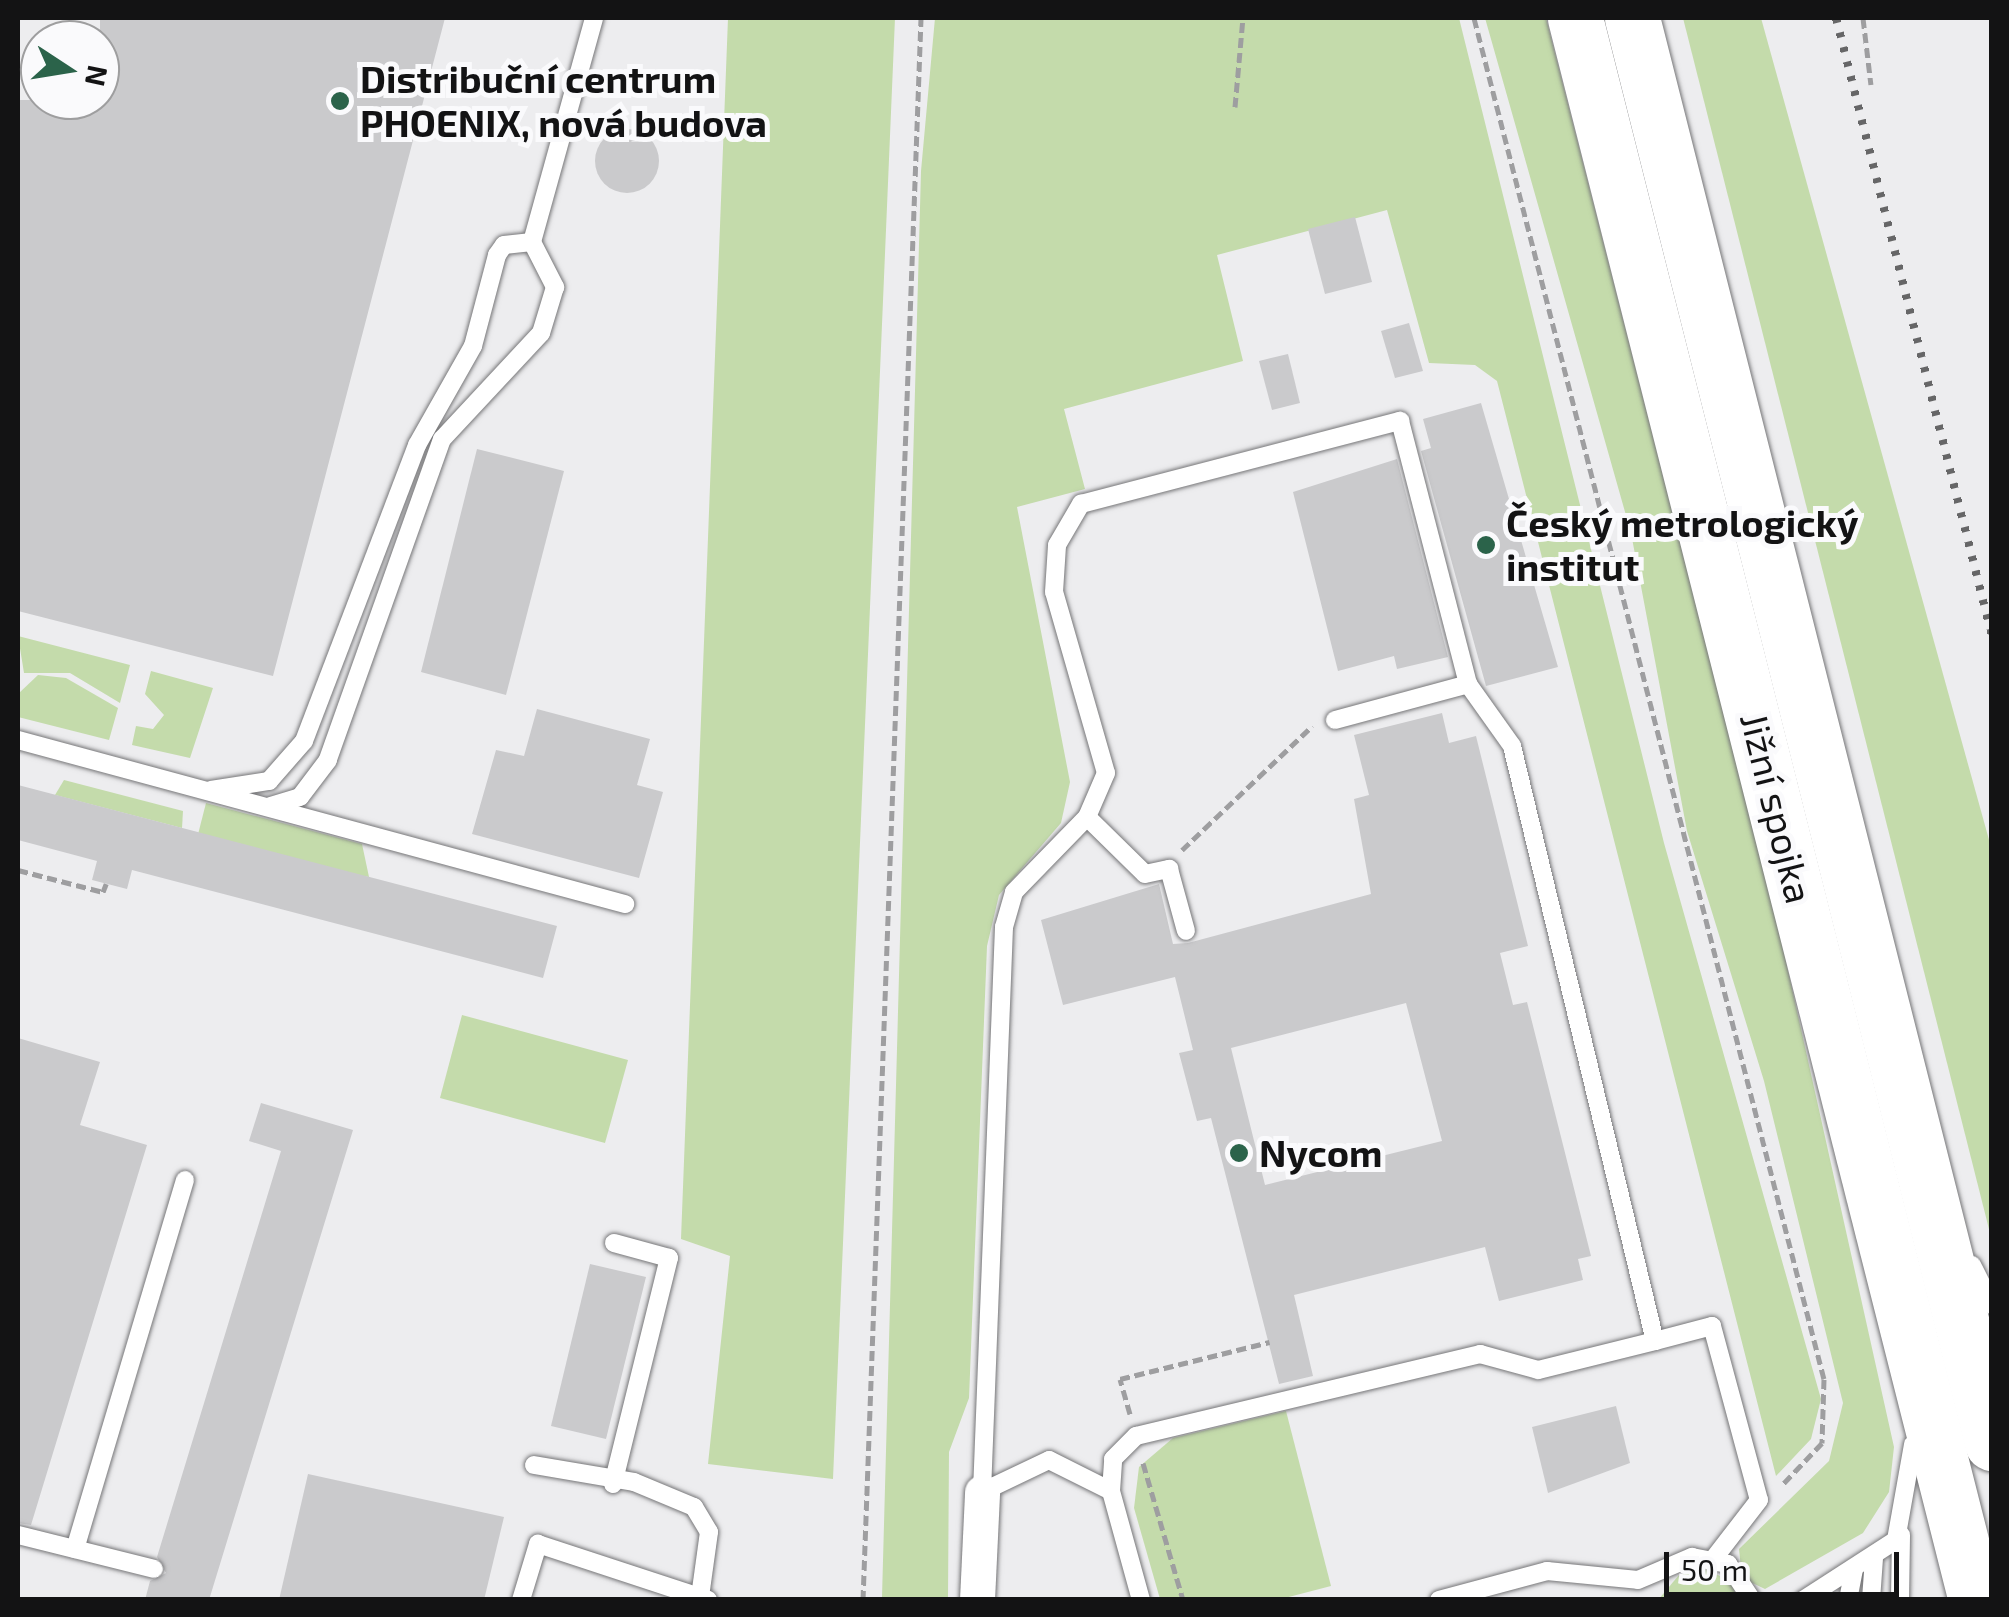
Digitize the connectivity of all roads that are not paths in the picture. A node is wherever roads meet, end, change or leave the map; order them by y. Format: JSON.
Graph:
{"nodes":[{"id":1,"x":594,"y":18,"type":"edge"},
{"id":2,"x":1576,"y":18,"type":"edge"},
{"id":3,"x":1632,"y":18,"type":"edge"},
{"id":4,"x":532,"y":242,"type":"junction"},
{"id":5,"x":1468,"y":684,"type":"junction"},
{"id":6,"x":1336,"y":720,"type":"road end"},
{"id":7,"x":18,"y":740,"type":"edge"},
{"id":8,"x":210,"y":790,"type":"junction"},
{"id":9,"x":270,"y":806,"type":"junction"},
{"id":10,"x":1087,"y":817,"type":"junction"},
{"id":11,"x":625,"y":904,"type":"dead end"},
{"id":12,"x":1186,"y":931,"type":"dead end"},
{"id":13,"x":1917,"y":1147,"type":"junction"},
{"id":14,"x":185,"y":1180,"type":"dead end"},
{"id":15,"x":614,"y":1244,"type":"dead end"},
{"id":16,"x":1902,"y":1305,"type":"junction"},
{"id":17,"x":1992,"y":1305,"type":"edge"},
{"id":18,"x":1655,"y":1341,"type":"junction"},
{"id":19,"x":1992,"y":1443,"type":"edge"},
{"id":20,"x":534,"y":1465,"type":"dead end"},
{"id":21,"x":613,"y":1484,"type":"junction"},
{"id":22,"x":1111,"y":1491,"type":"junction"},
{"id":23,"x":982,"y":1492,"type":"junction"},
{"id":24,"x":1902,"y":1530,"type":"junction"},
{"id":25,"x":18,"y":1534,"type":"edge"},
{"id":26,"x":75,"y":1549,"type":"junction"},
{"id":27,"x":1715,"y":1557,"type":"junction"},
{"id":28,"x":1874,"y":1558,"type":"junction"},
{"id":29,"x":154,"y":1569,"type":"dead end"},
{"id":30,"x":1854,"y":1570,"type":"junction"},
{"id":31,"x":1612,"y":1591,"type":"edge"},
{"id":32,"x":1818,"y":1594,"type":"edge"},
{"id":33,"x":704,"y":1598,"type":"edge"},
{"id":34,"x":520,"y":1600,"type":"edge"},
{"id":35,"x":978,"y":1600,"type":"edge"},
{"id":36,"x":1140,"y":1600,"type":"edge"},
{"id":37,"x":1438,"y":1600,"type":"edge"},
{"id":38,"x":1752,"y":1600,"type":"edge"},
{"id":39,"x":1803,"y":1600,"type":"edge"},
{"id":40,"x":1848,"y":1600,"type":"edge"},
{"id":41,"x":1871,"y":1600,"type":"edge"},
{"id":42,"x":1900,"y":1600,"type":"edge"},
{"id":43,"x":1976,"y":1600,"type":"edge"}],
"edges":[{"from":1,"to":4,"type":"lane"},
{"from":2,"to":16,"type":"highway","name":"Jižní spojka"},
{"from":3,"to":13,"type":"highway","name":"Jižní spojka"},
{"from":4,"to":8,"type":"lane"},
{"from":4,"to":9,"type":"lane"},
{"from":5,"to":6,"type":"lane"},
{"from":5,"to":10,"type":"lane"},
{"from":5,"to":18,"type":"lane"},
{"from":7,"to":8,"type":"lane"},
{"from":8,"to":9,"type":"lane"},
{"from":9,"to":11,"type":"lane"},
{"from":10,"to":12,"type":"lane"},
{"from":10,"to":23,"type":"lane"},
{"from":13,"to":17,"type":"lane"},
{"from":13,"to":19,"type":"highway","name":"Jižní spojka"},
{"from":14,"to":26,"type":"lane"},
{"from":15,"to":21,"type":"lane"},
{"from":16,"to":24,"type":"lane"},
{"from":16,"to":43,"type":"highway","name":"Jižní spojka"},
{"from":18,"to":22,"type":"lane"},
{"from":18,"to":27,"type":"lane"},
{"from":20,"to":21,"type":"lane"},
{"from":21,"to":33,"type":"lane"},
{"from":22,"to":23,"type":"lane"},
{"from":22,"to":36,"type":"lane"},
{"from":23,"to":35,"type":"street"},
{"from":24,"to":28,"type":"lane"},
{"from":24,"to":42,"type":"lane"},
{"from":25,"to":26,"type":"lane"},
{"from":26,"to":29,"type":"lane"},
{"from":27,"to":31,"type":"lane"},
{"from":27,"to":38,"type":"lane"},
{"from":28,"to":30,"type":"lane"},
{"from":28,"to":41,"type":"lane"},
{"from":30,"to":32,"type":"lane"},
{"from":30,"to":40,"type":"lane"},
{"from":31,"to":37,"type":"lane"},
{"from":32,"to":39,"type":"lane"},
{"from":33,"to":34,"type":"lane"}]}
